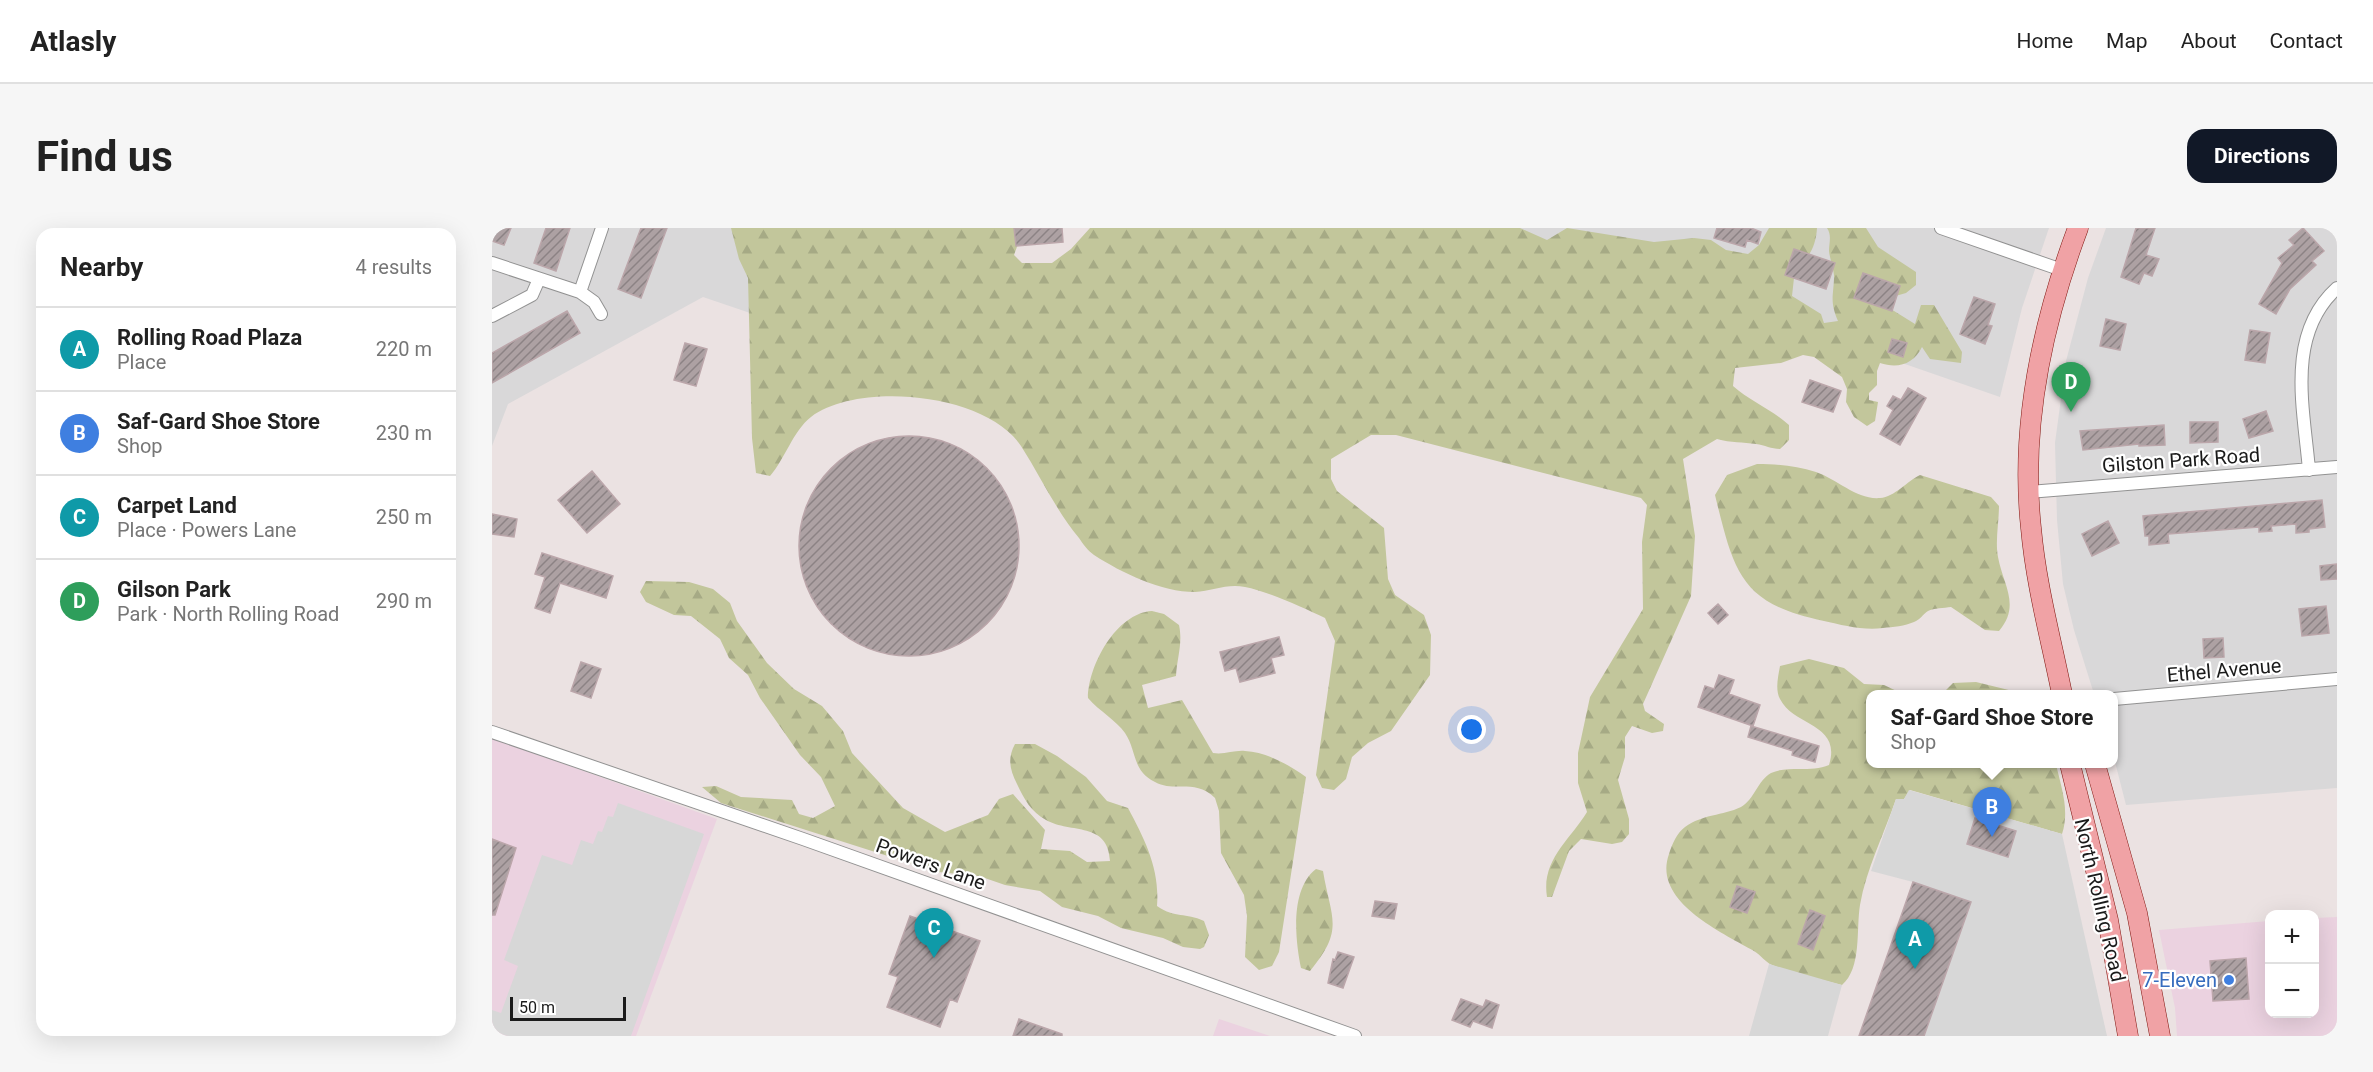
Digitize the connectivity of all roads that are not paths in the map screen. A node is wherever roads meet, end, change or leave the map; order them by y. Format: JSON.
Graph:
{"nodes":[{"id":1,"x":602,"y":228,"type":"edge"},
{"id":2,"x":1941,"y":228,"type":"edge"},
{"id":3,"x":2078,"y":228,"type":"edge"},
{"id":4,"x":492,"y":263,"type":"edge"},
{"id":5,"x":2062,"y":270,"type":"junction"},
{"id":6,"x":539,"y":279,"type":"junction"},
{"id":7,"x":2337,"y":288,"type":"edge"},
{"id":8,"x":580,"y":292,"type":"junction"},
{"id":9,"x":601,"y":314,"type":"dead end"},
{"id":10,"x":492,"y":316,"type":"edge"},
{"id":11,"x":2337,"y":467,"type":"edge"},
{"id":12,"x":2309,"y":470,"type":"junction"},
{"id":13,"x":2028,"y":492,"type":"junction"},
{"id":14,"x":2337,"y":679,"type":"edge"},
{"id":15,"x":2061,"y":690,"type":"edge"},
{"id":16,"x":2118,"y":699,"type":"edge"},
{"id":17,"x":492,"y":732,"type":"edge"},
{"id":18,"x":2071,"y":768,"type":"edge"},
{"id":19,"x":2096,"y":768,"type":"edge"},
{"id":20,"x":1355,"y":1036,"type":"edge"},
{"id":21,"x":2128,"y":1036,"type":"edge"},
{"id":22,"x":2160,"y":1036,"type":"edge"}],
"edges":[{"from":1,"to":8,"type":"street"},
{"from":2,"to":5,"type":"street"},
{"from":3,"to":5,"type":"main road"},
{"from":4,"to":6,"type":"street"},
{"from":5,"to":13,"type":"main road"},
{"from":6,"to":8,"type":"street"},
{"from":6,"to":10,"type":"street"},
{"from":7,"to":12,"type":"street"},
{"from":8,"to":9,"type":"street"},
{"from":11,"to":12,"type":"street","name":"Gilston Park Road"},
{"from":12,"to":13,"type":"street","name":"Gilston Park Road"},
{"from":13,"to":15,"type":"main road"},
{"from":14,"to":16,"type":"street","name":"Ethel Avenue"},
{"from":17,"to":20,"type":"street","name":"Powers Lane"},
{"from":18,"to":21,"type":"main road","name":"North Rolling Road"},
{"from":19,"to":22,"type":"main road","name":"North Rolling Road"}]}
